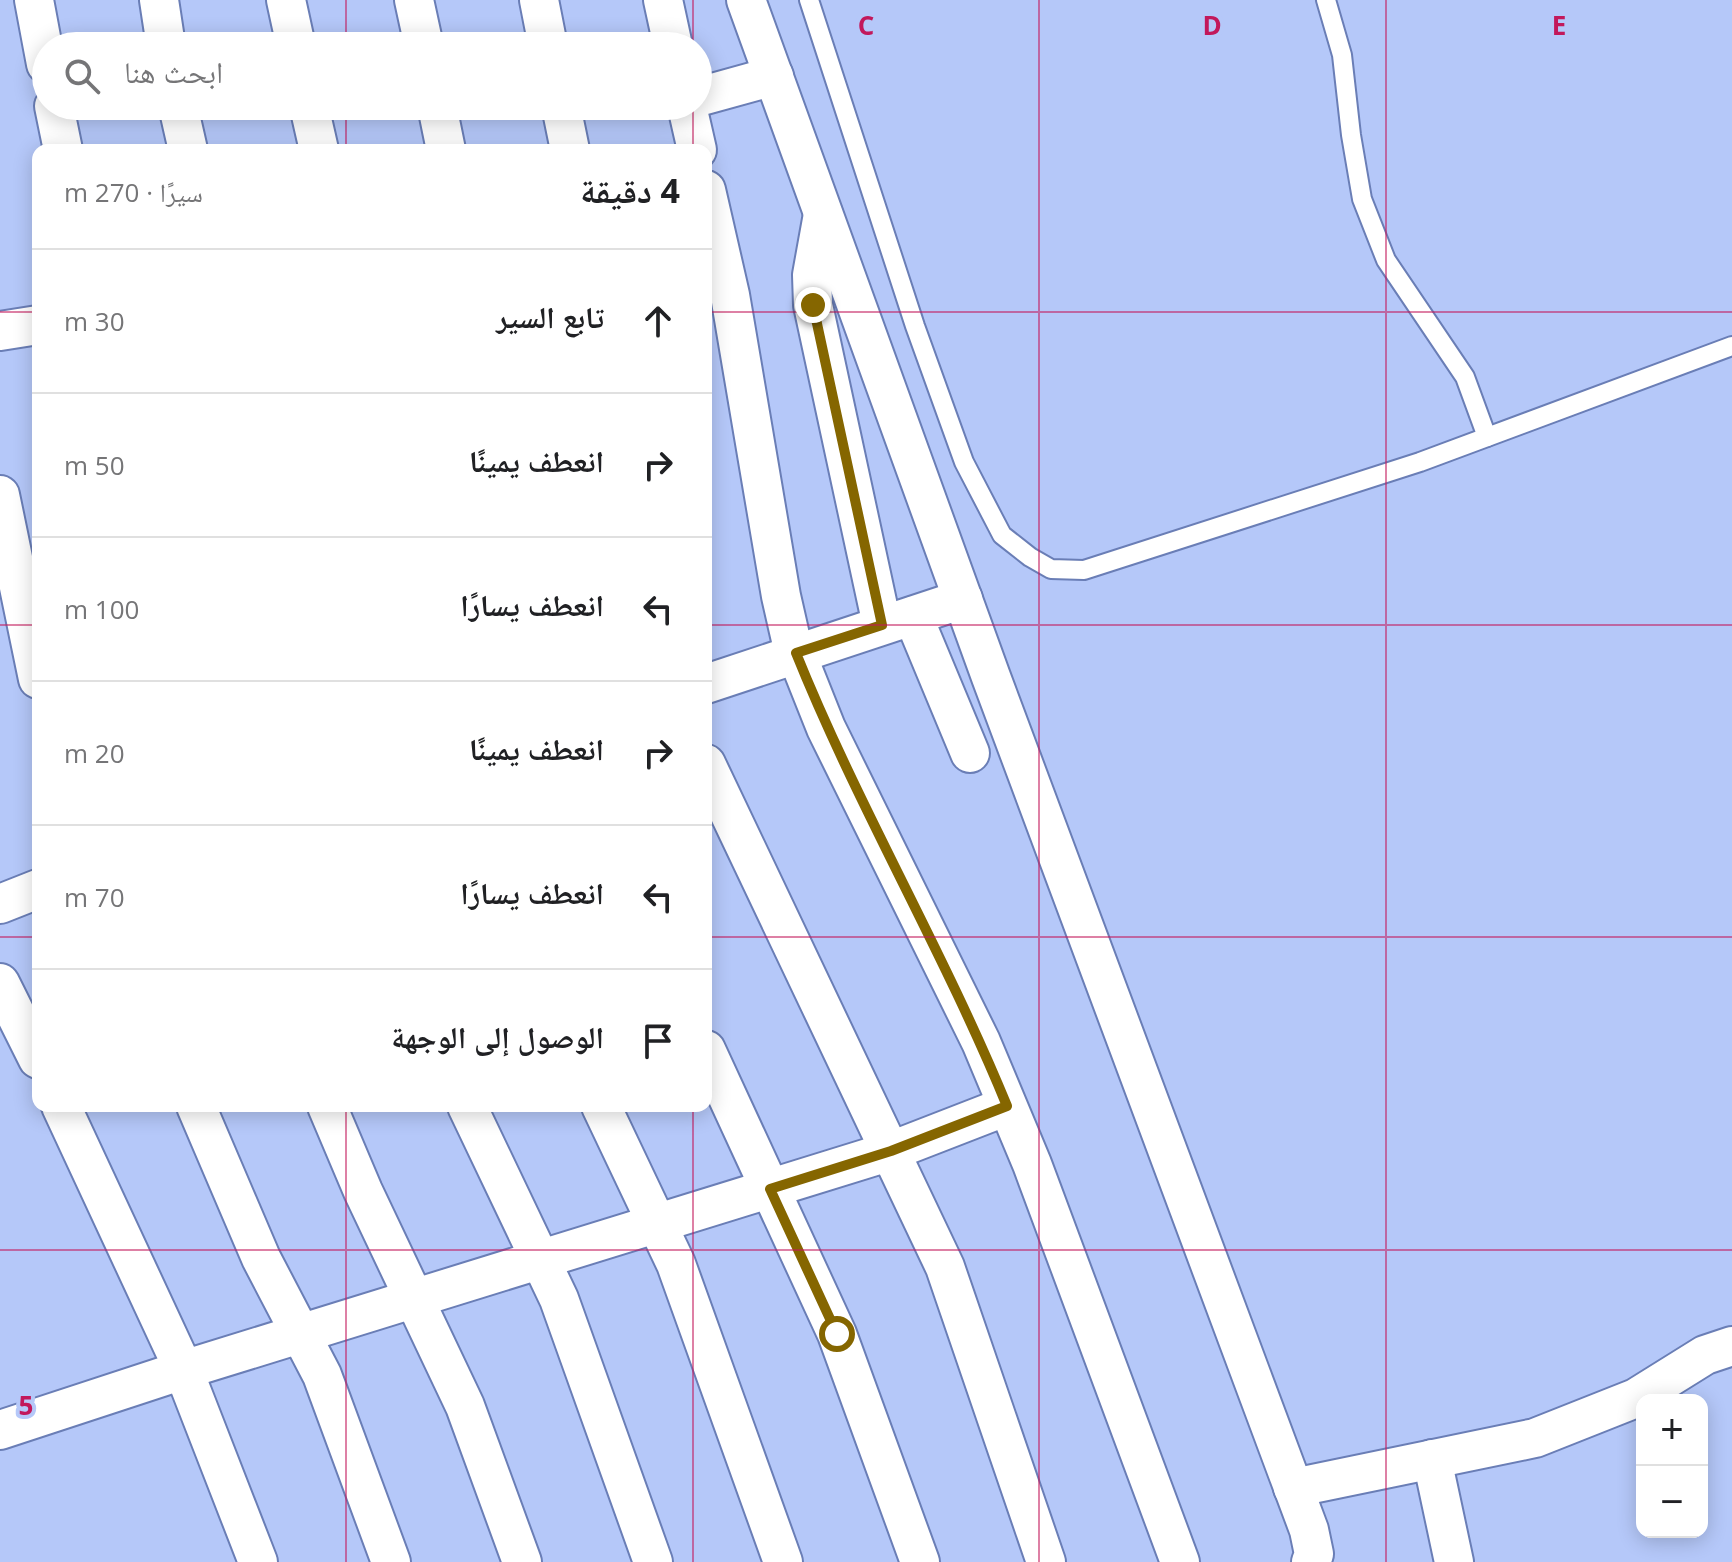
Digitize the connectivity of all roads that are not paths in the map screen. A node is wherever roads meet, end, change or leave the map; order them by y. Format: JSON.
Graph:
{"nodes":[{"id":1,"x":34,"y":0,"type":"edge"},
{"id":2,"x":159,"y":0,"type":"edge"},
{"id":3,"x":286,"y":0,"type":"edge"},
{"id":4,"x":414,"y":0,"type":"edge"},
{"id":5,"x":539,"y":0,"type":"edge"},
{"id":6,"x":663,"y":0,"type":"edge"},
{"id":7,"x":746,"y":0,"type":"edge"},
{"id":8,"x":809,"y":0,"type":"edge"},
{"id":9,"x":1326,"y":0,"type":"edge"},
{"id":10,"x":40,"y":32,"type":"edge"},
{"id":11,"x":164,"y":32,"type":"edge"},
{"id":12,"x":293,"y":32,"type":"edge"},
{"id":13,"x":421,"y":32,"type":"edge"},
{"id":14,"x":545,"y":32,"type":"edge"},
{"id":15,"x":670,"y":32,"type":"edge"},
{"id":16,"x":774,"y":76,"type":"junction"},
{"id":17,"x":712,"y":93,"type":"edge"},
{"id":18,"x":57,"y":120,"type":"edge"},
{"id":19,"x":181,"y":120,"type":"edge"},
{"id":20,"x":312,"y":120,"type":"edge"},
{"id":21,"x":440,"y":120,"type":"edge"},
{"id":22,"x":564,"y":120,"type":"edge"},
{"id":23,"x":690,"y":120,"type":"edge"},
{"id":24,"x":62,"y":144,"type":"edge"},
{"id":25,"x":187,"y":144,"type":"edge"},
{"id":26,"x":318,"y":144,"type":"edge"},
{"id":27,"x":445,"y":144,"type":"edge"},
{"id":28,"x":569,"y":144,"type":"edge"},
{"id":29,"x":696,"y":144,"type":"edge"},
{"id":30,"x":823,"y":214,"type":"junction"},
{"id":31,"x":712,"y":216,"type":"edge"},
{"id":32,"x":32,"y":326,"type":"edge"},
{"id":33,"x":0,"y":331,"type":"edge"},
{"id":34,"x":1732,"y":346,"type":"edge"},
{"id":35,"x":1487,"y":437,"type":"junction"},
{"id":36,"x":0,"y":495,"type":"edge"},
{"id":37,"x":963,"y":599,"type":"junction"},
{"id":38,"x":897,"y":620,"type":"junction"},
{"id":39,"x":32,"y":650,"type":"edge"},
{"id":40,"x":796,"y":653,"type":"junction"},
{"id":41,"x":712,"y":682,"type":"edge"},
{"id":42,"x":970,"y":753,"type":"dead end"},
{"id":43,"x":712,"y":777,"type":"edge"},
{"id":44,"x":32,"y":891,"type":"edge"},
{"id":45,"x":0,"y":904,"type":"edge"},
{"id":46,"x":0,"y":983,"type":"edge"},
{"id":47,"x":32,"y":1047,"type":"edge"},
{"id":48,"x":712,"y":1063,"type":"edge"},
{"id":49,"x":1007,"y":1106,"type":"junction"},
{"id":50,"x":64,"y":1112,"type":"edge"},
{"id":51,"x":199,"y":1112,"type":"edge"},
{"id":52,"x":330,"y":1112,"type":"edge"},
{"id":53,"x":470,"y":1112,"type":"edge"},
{"id":54,"x":604,"y":1112,"type":"edge"},
{"id":55,"x":891,"y":1151,"type":"junction"},
{"id":56,"x":770,"y":1189,"type":"junction"},
{"id":57,"x":656,"y":1223,"type":"junction"},
{"id":58,"x":540,"y":1259,"type":"junction"},
{"id":59,"x":415,"y":1300,"type":"junction"},
{"id":60,"x":302,"y":1333,"type":"junction"},
{"id":61,"x":1732,"y":1346,"type":"edge"},
{"id":62,"x":183,"y":1370,"type":"junction"},
{"id":63,"x":0,"y":1430,"type":"edge"},
{"id":64,"x":1432,"y":1459,"type":"junction"},
{"id":65,"x":1293,"y":1488,"type":"junction"},
{"id":66,"x":1315,"y":1559,"type":"edge"},
{"id":67,"x":258,"y":1562,"type":"edge"},
{"id":68,"x":391,"y":1562,"type":"edge"},
{"id":69,"x":522,"y":1562,"type":"edge"},
{"id":70,"x":653,"y":1562,"type":"edge"},
{"id":71,"x":783,"y":1562,"type":"edge"},
{"id":72,"x":920,"y":1562,"type":"edge"},
{"id":73,"x":1046,"y":1562,"type":"edge"},
{"id":74,"x":1180,"y":1562,"type":"edge"},
{"id":75,"x":1454,"y":1562,"type":"edge"}],
"edges":[{"from":1,"to":10,"type":"street"},
{"from":2,"to":11,"type":"street"},
{"from":3,"to":12,"type":"street"},
{"from":4,"to":13,"type":"street"},
{"from":5,"to":14,"type":"street"},
{"from":6,"to":15,"type":"street"},
{"from":7,"to":16,"type":"street"},
{"from":8,"to":35,"type":"lane"},
{"from":9,"to":35,"type":"lane"},
{"from":16,"to":17,"type":"street"},
{"from":16,"to":30,"type":"street"},
{"from":18,"to":24,"type":"street"},
{"from":19,"to":25,"type":"street"},
{"from":20,"to":26,"type":"street"},
{"from":21,"to":27,"type":"street"},
{"from":22,"to":28,"type":"street"},
{"from":23,"to":29,"type":"street"},
{"from":30,"to":37,"type":"street"},
{"from":30,"to":38,"type":"street"},
{"from":31,"to":40,"type":"street"},
{"from":32,"to":33,"type":"street"},
{"from":34,"to":35,"type":"lane"},
{"from":36,"to":39,"type":"street"},
{"from":37,"to":38,"type":"street"},
{"from":37,"to":65,"type":"street"},
{"from":38,"to":40,"type":"street"},
{"from":38,"to":42,"type":"street"},
{"from":40,"to":41,"type":"street"},
{"from":40,"to":49,"type":"street"},
{"from":43,"to":55,"type":"street"},
{"from":44,"to":45,"type":"street"},
{"from":46,"to":47,"type":"street"},
{"from":48,"to":56,"type":"street"},
{"from":49,"to":55,"type":"street"},
{"from":49,"to":74,"type":"street"},
{"from":50,"to":62,"type":"street"},
{"from":51,"to":60,"type":"street"},
{"from":52,"to":59,"type":"street"},
{"from":53,"to":58,"type":"street"},
{"from":54,"to":57,"type":"street"},
{"from":55,"to":56,"type":"street"},
{"from":55,"to":73,"type":"street"},
{"from":56,"to":57,"type":"street"},
{"from":56,"to":72,"type":"street"},
{"from":57,"to":58,"type":"street"},
{"from":57,"to":71,"type":"street"},
{"from":58,"to":59,"type":"street"},
{"from":58,"to":70,"type":"street"},
{"from":59,"to":60,"type":"street"},
{"from":59,"to":69,"type":"street"},
{"from":60,"to":62,"type":"street"},
{"from":60,"to":68,"type":"street"},
{"from":61,"to":64,"type":"street"},
{"from":62,"to":63,"type":"street"},
{"from":62,"to":67,"type":"street"},
{"from":64,"to":65,"type":"street"},
{"from":64,"to":75,"type":"street"},
{"from":65,"to":66,"type":"street"}]}
